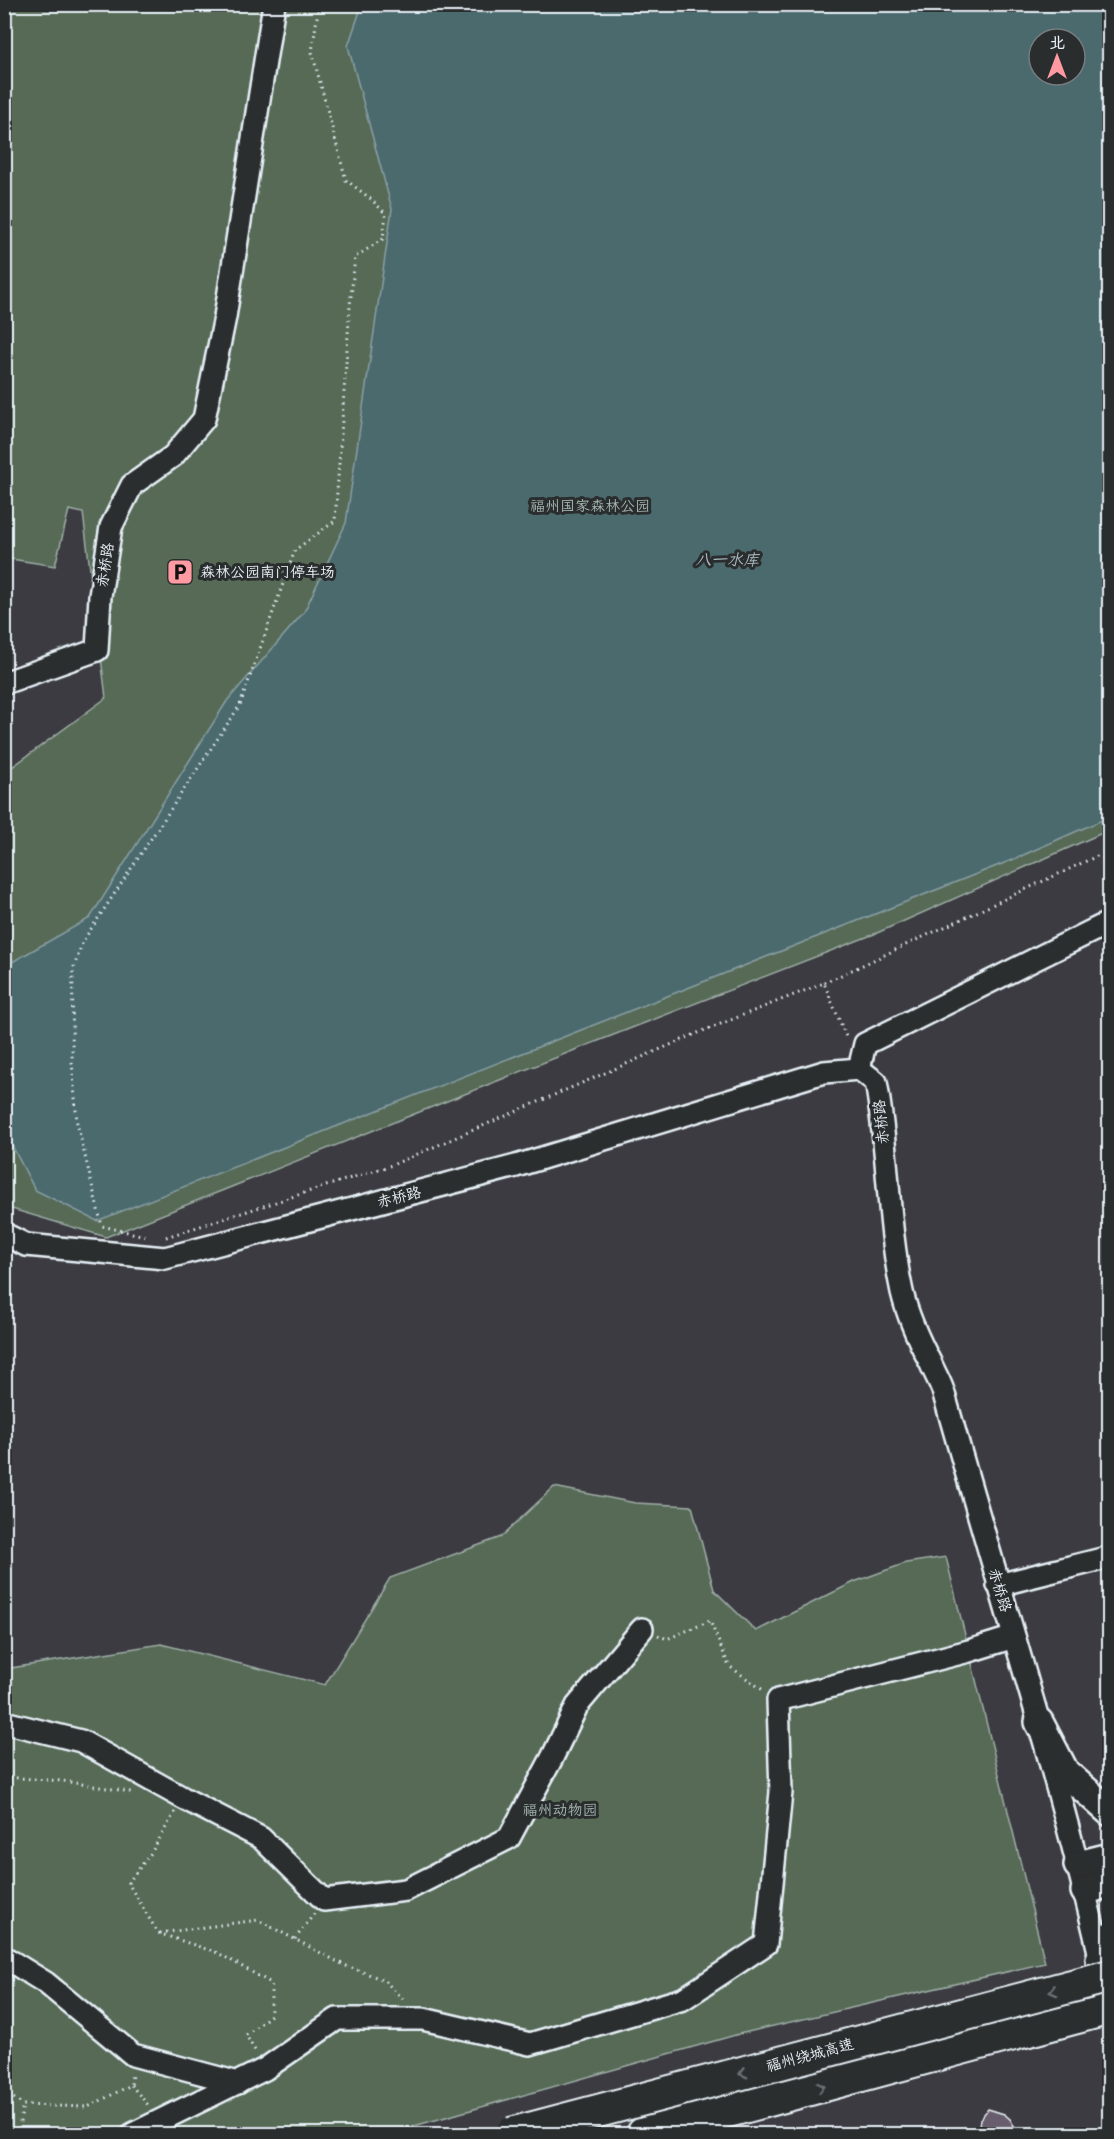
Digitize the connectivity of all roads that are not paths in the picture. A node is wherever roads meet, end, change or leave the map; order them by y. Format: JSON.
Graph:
{"nodes":[{"id":1,"x":274,"y":4,"type":"edge"},
{"id":2,"x":4,"y":683,"type":"edge"},
{"id":3,"x":1110,"y":922,"type":"edge"},
{"id":4,"x":859,"y":1069,"type":"junction"},
{"id":5,"x":4,"y":1234,"type":"edge"},
{"id":6,"x":26,"y":1245,"type":"junction"},
{"id":7,"x":4,"y":1251,"type":"edge"},
{"id":8,"x":1110,"y":1557,"type":"edge"},
{"id":9,"x":998,"y":1585,"type":"junction"},
{"id":10,"x":642,"y":1629,"type":"road end"},
{"id":11,"x":1014,"y":1636,"type":"junction"},
{"id":12,"x":4,"y":1722,"type":"edge"},
{"id":13,"x":1039,"y":1722,"type":"junction"},
{"id":14,"x":1110,"y":1812,"type":"edge"},
{"id":15,"x":1110,"y":1857,"type":"edge"},
{"id":16,"x":1078,"y":1865,"type":"junction"},
{"id":17,"x":1097,"y":1886,"type":"edge"},
{"id":18,"x":4,"y":1957,"type":"edge"},
{"id":19,"x":1106,"y":1957,"type":"edge"},
{"id":20,"x":1110,"y":1999,"type":"edge"},
{"id":21,"x":1110,"y":2008,"type":"edge"},
{"id":22,"x":238,"y":2083,"type":"junction"},
{"id":23,"x":133,"y":2134,"type":"edge"},
{"id":24,"x":511,"y":2134,"type":"edge"},
{"id":25,"x":643,"y":2134,"type":"edge"}],
"edges":[{"from":1,"to":2,"type":"street","name":"赤桥路"},
{"from":3,"to":4,"type":"street"},
{"from":4,"to":6,"type":"street","name":"赤桥路"},
{"from":4,"to":9,"type":"street","name":"赤桥路"},
{"from":5,"to":6,"type":"street","name":"赤桥路"},
{"from":6,"to":7,"type":"street"},
{"from":8,"to":9,"type":"street"},
{"from":9,"to":11,"type":"street","name":"赤桥路"},
{"from":10,"to":12,"type":"street"},
{"from":11,"to":13,"type":"street","name":"赤桥路"},
{"from":11,"to":22,"type":"street"},
{"from":13,"to":14,"type":"main road"},
{"from":13,"to":16,"type":"street","name":"赤桥路"},
{"from":15,"to":16,"type":"main road"},
{"from":16,"to":17,"type":"street","name":"赤桥路"},
{"from":17,"to":19,"type":"street","name":"赤桥路"},
{"from":18,"to":22,"type":"street"},
{"from":19,"to":20,"type":"street","name":"赤桥路"},
{"from":19,"to":24,"type":"highway","name":"福州绕城高速","one_way":true,"bridge":true},
{"from":25,"to":21,"type":"highway","one_way":true},
{"from":22,"to":23,"type":"street"}]}
